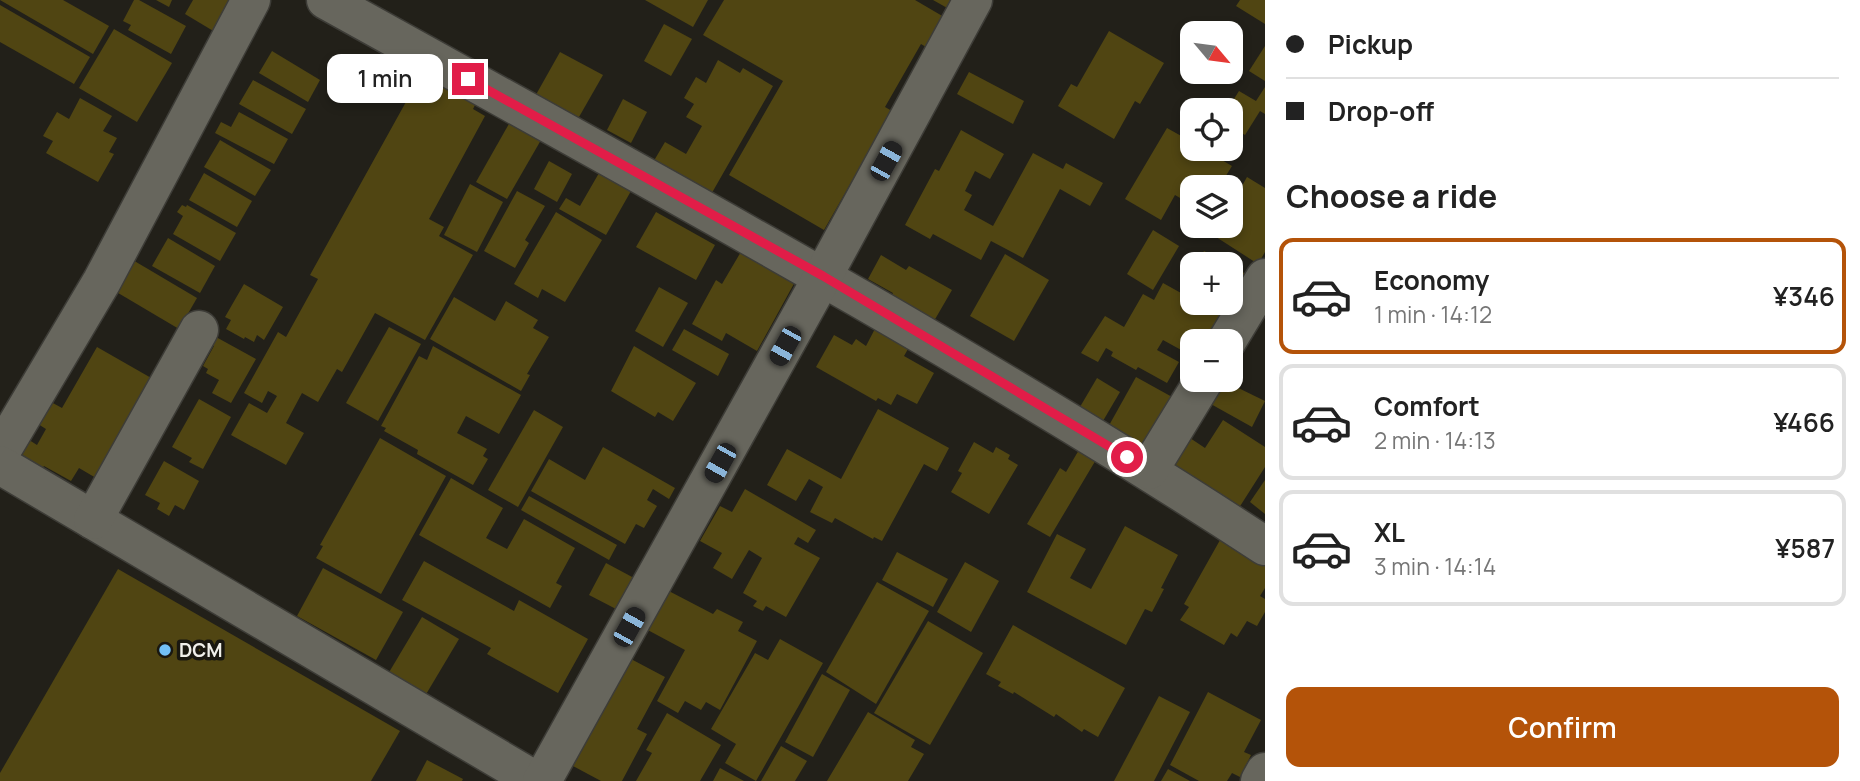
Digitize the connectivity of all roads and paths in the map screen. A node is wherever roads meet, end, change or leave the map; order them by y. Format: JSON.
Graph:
{"nodes":[{"id":1,"x":251,"y":0,"type":"edge"},
{"id":2,"x":326,"y":0,"type":"edge"},
{"id":3,"x":974,"y":0,"type":"edge"},
{"id":4,"x":823,"y":276,"type":"junction"},
{"id":5,"x":1265,"y":278,"type":"edge"},
{"id":6,"x":1234,"y":329,"type":"edge"},
{"id":7,"x":200,"y":330,"type":"dead end"},
{"id":8,"x":1197,"y":392,"type":"edge"},
{"id":9,"x":0,"y":453,"type":"edge"},
{"id":10,"x":0,"y":465,"type":"edge"},
{"id":11,"x":1149,"y":470,"type":"junction"},
{"id":12,"x":93,"y":520,"type":"junction"},
{"id":13,"x":1265,"y":546,"type":"edge"},
{"id":14,"x":1265,"y":772,"type":"edge"},
{"id":15,"x":551,"y":778,"type":"edge"},
{"id":16,"x":1260,"y":781,"type":"edge"}],
"edges":[{"from":1,"to":9,"type":"street"},
{"from":2,"to":4,"type":"street"},
{"from":3,"to":4,"type":"street"},
{"from":4,"to":11,"type":"street"},
{"from":4,"to":15,"type":"street"},
{"from":5,"to":6,"type":"street"},
{"from":7,"to":12,"type":"street"},
{"from":8,"to":11,"type":"street"},
{"from":10,"to":12,"type":"street"},
{"from":11,"to":13,"type":"street"},
{"from":12,"to":15,"type":"street"},
{"from":14,"to":16,"type":"street"}]}
